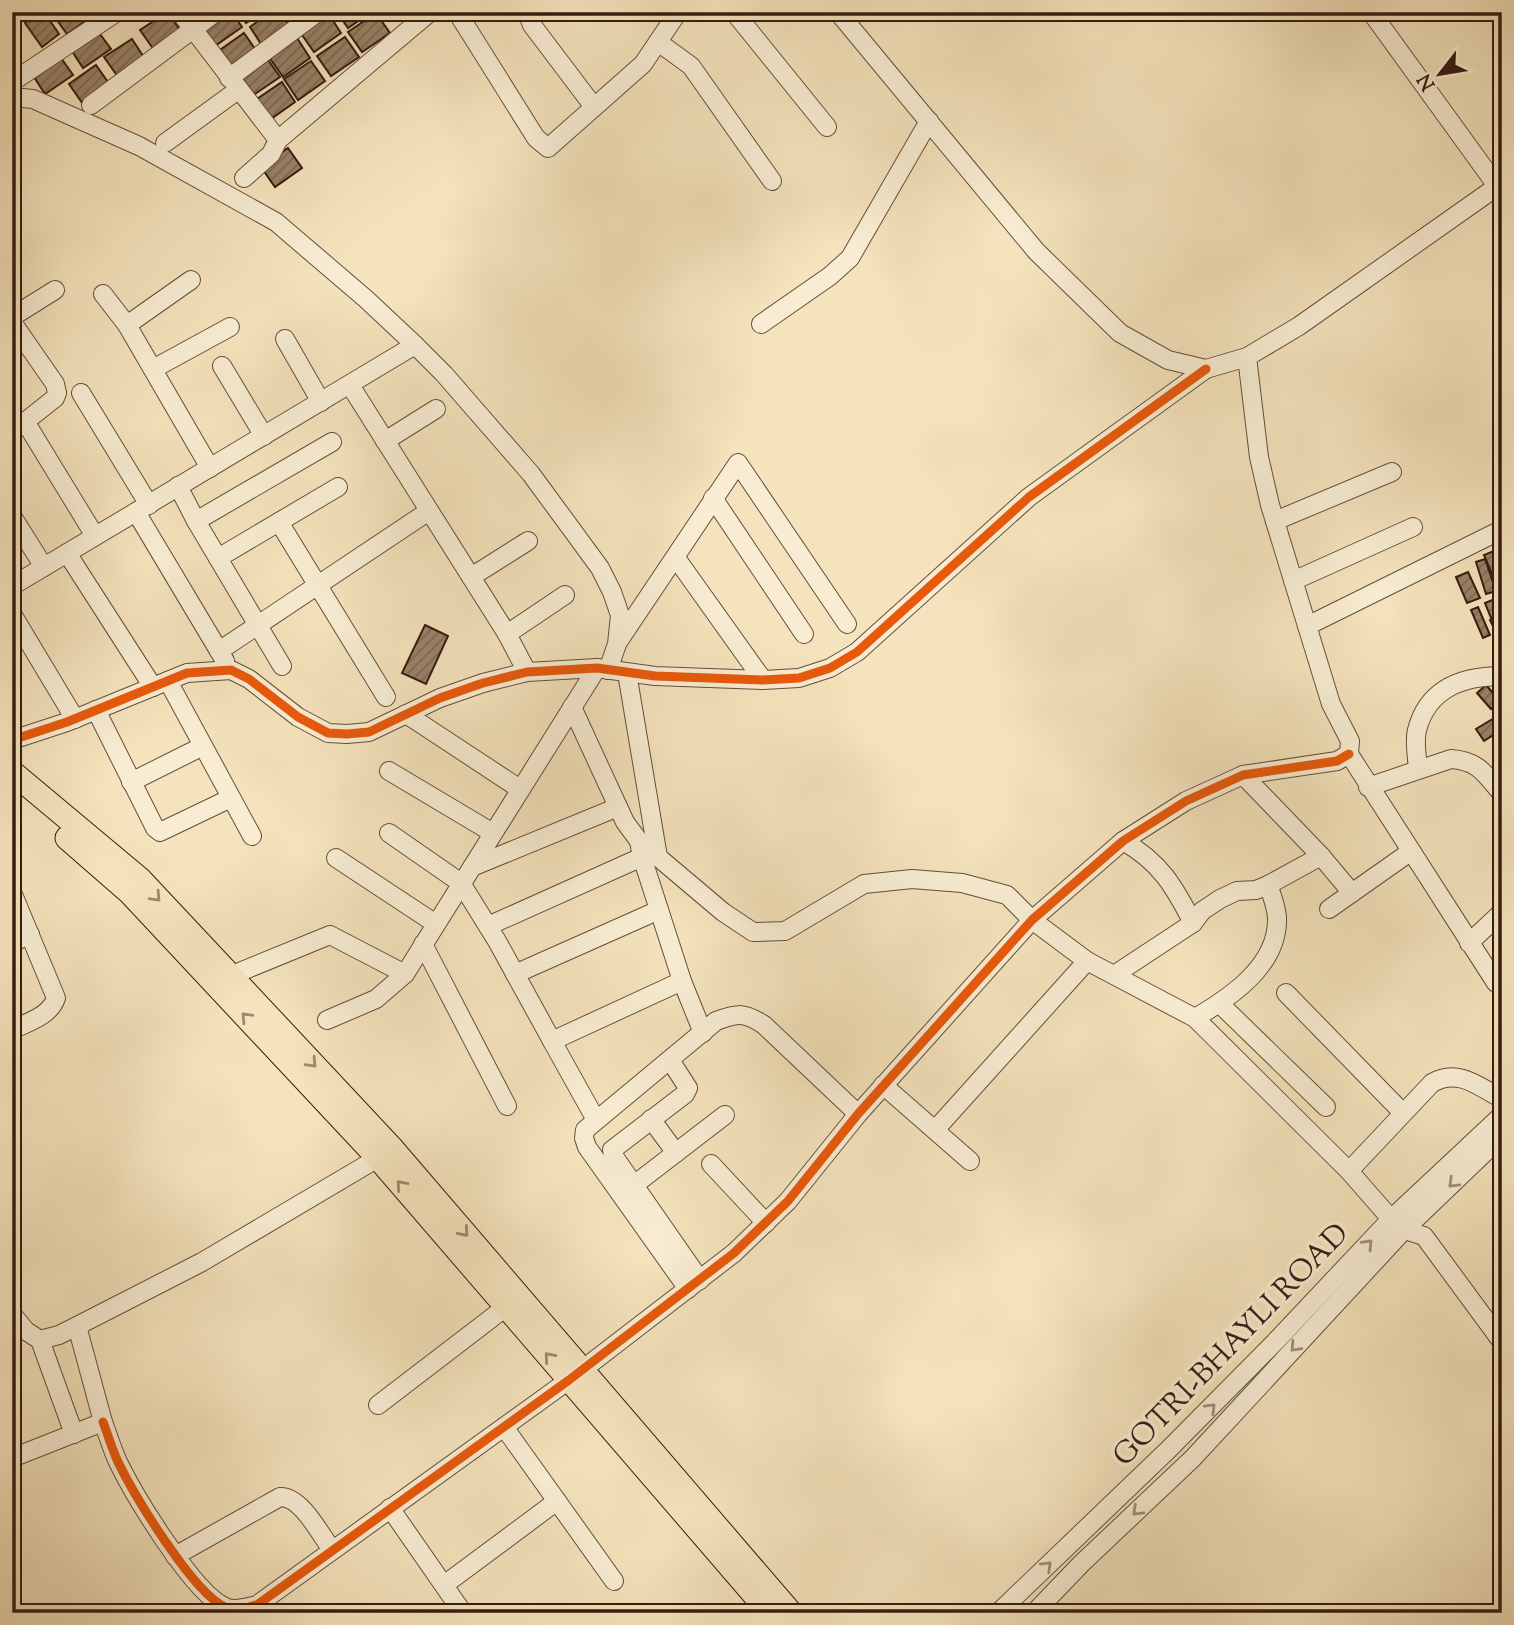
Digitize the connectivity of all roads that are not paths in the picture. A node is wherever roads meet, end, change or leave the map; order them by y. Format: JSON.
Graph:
{"nodes":[{"id":1,"x":117,"y":12,"type":"edge"},
{"id":2,"x":180,"y":12,"type":"edge"},
{"id":3,"x":216,"y":12,"type":"edge"},
{"id":4,"x":318,"y":12,"type":"edge"},
{"id":5,"x":430,"y":12,"type":"edge"},
{"id":6,"x":527,"y":12,"type":"edge"},
{"id":7,"x":678,"y":12,"type":"edge"},
{"id":8,"x":734,"y":12,"type":"edge"},
{"id":9,"x":838,"y":12,"type":"edge"},
{"id":10,"x":1371,"y":12,"type":"edge"},
{"id":11,"x":461,"y":14,"type":"edge"},
{"id":12,"x":193,"y":29,"type":"junction"},
{"id":13,"x":658,"y":42,"type":"junction"},
{"id":14,"x":12,"y":82,"type":"edge"},
{"id":15,"x":233,"y":84,"type":"junction"},
{"id":16,"x":12,"y":97,"type":"edge"},
{"id":17,"x":91,"y":105,"type":"dead end"},
{"id":18,"x":594,"y":107,"type":"junction"},
{"id":19,"x":929,"y":121,"type":"junction"},
{"id":20,"x":827,"y":127,"type":"dead end"},
{"id":21,"x":278,"y":140,"type":"junction"},
{"id":22,"x":166,"y":143,"type":"dead end"},
{"id":23,"x":244,"y":178,"type":"dead end"},
{"id":24,"x":772,"y":181,"type":"dead end"},
{"id":25,"x":1500,"y":185,"type":"edge"},
{"id":26,"x":191,"y":280,"type":"dead end"},
{"id":27,"x":55,"y":290,"type":"dead end"},
{"id":28,"x":103,"y":294,"type":"dead end"},
{"id":29,"x":12,"y":319,"type":"edge"},
{"id":30,"x":761,"y":324,"type":"dead end"},
{"id":31,"x":127,"y":325,"type":"junction"},
{"id":32,"x":230,"y":327,"type":"dead end"},
{"id":33,"x":285,"y":339,"type":"dead end"},
{"id":34,"x":415,"y":345,"type":"junction"},
{"id":35,"x":1247,"y":357,"type":"junction"},
{"id":36,"x":222,"y":366,"type":"dead end"},
{"id":37,"x":153,"y":369,"type":"junction"},
{"id":38,"x":1206,"y":369,"type":"junction"},
{"id":39,"x":349,"y":385,"type":"junction"},
{"id":40,"x":81,"y":393,"type":"dead end"},
{"id":41,"x":321,"y":402,"type":"junction"},
{"id":42,"x":436,"y":409,"type":"dead end"},
{"id":43,"x":19,"y":428,"type":"edge"},
{"id":44,"x":264,"y":436,"type":"junction"},
{"id":45,"x":385,"y":441,"type":"junction"},
{"id":46,"x":332,"y":442,"type":"dead end"},
{"id":47,"x":210,"y":468,"type":"junction"},
{"id":48,"x":1392,"y":472,"type":"dead end"},
{"id":49,"x":178,"y":486,"type":"junction"},
{"id":50,"x":338,"y":486,"type":"dead end"},
{"id":51,"x":713,"y":498,"type":"junction"},
{"id":52,"x":142,"y":508,"type":"junction"},
{"id":53,"x":429,"y":511,"type":"junction"},
{"id":54,"x":12,"y":516,"type":"edge"},
{"id":55,"x":196,"y":521,"type":"junction"},
{"id":56,"x":1275,"y":521,"type":"junction"},
{"id":57,"x":279,"y":522,"type":"junction"},
{"id":58,"x":1413,"y":527,"type":"dead end"},
{"id":59,"x":1495,"y":533,"type":"dead end"},
{"id":60,"x":95,"y":536,"type":"junction"},
{"id":61,"x":528,"y":541,"type":"dead end"},
{"id":62,"x":66,"y":553,"type":"junction"},
{"id":63,"x":218,"y":558,"type":"junction"},
{"id":64,"x":676,"y":558,"type":"junction"},
{"id":65,"x":44,"y":567,"type":"junction"},
{"id":66,"x":471,"y":577,"type":"junction"},
{"id":67,"x":1293,"y":581,"type":"junction"},
{"id":68,"x":317,"y":585,"type":"junction"},
{"id":69,"x":12,"y":586,"type":"edge"},
{"id":70,"x":565,"y":595,"type":"dead end"},
{"id":71,"x":12,"y":614,"type":"edge"},
{"id":72,"x":847,"y":624,"type":"dead end"},
{"id":73,"x":258,"y":626,"type":"junction"},
{"id":74,"x":1307,"y":626,"type":"junction"},
{"id":75,"x":507,"y":634,"type":"junction"},
{"id":76,"x":804,"y":634,"type":"dead end"},
{"id":77,"x":617,"y":644,"type":"junction"},
{"id":78,"x":219,"y":651,"type":"junction"},
{"id":79,"x":282,"y":666,"type":"dead end"},
{"id":80,"x":603,"y":669,"type":"junction"},
{"id":81,"x":230,"y":670,"type":"junction"},
{"id":82,"x":527,"y":672,"type":"junction"},
{"id":83,"x":627,"y":673,"type":"junction"},
{"id":84,"x":1502,"y":676,"type":"edge"},
{"id":85,"x":763,"y":680,"type":"junction"},
{"id":86,"x":160,"y":684,"type":"junction"},
{"id":87,"x":386,"y":697,"type":"dead end"},
{"id":88,"x":572,"y":707,"type":"junction"},
{"id":89,"x":96,"y":710,"type":"junction"},
{"id":90,"x":406,"y":714,"type":"junction"},
{"id":91,"x":75,"y":719,"type":"junction"},
{"id":92,"x":12,"y":740,"type":"edge"},
{"id":93,"x":203,"y":746,"type":"junction"},
{"id":94,"x":1349,"y":754,"type":"junction"},
{"id":95,"x":1418,"y":769,"type":"junction"},
{"id":96,"x":389,"y":771,"type":"dead end"},
{"id":97,"x":12,"y":772,"type":"edge"},
{"id":98,"x":1243,"y":775,"type":"junction"},
{"id":99,"x":131,"y":782,"type":"junction"},
{"id":100,"x":1368,"y":787,"type":"junction"},
{"id":101,"x":520,"y":789,"type":"junction"},
{"id":102,"x":12,"y":791,"type":"edge"},
{"id":103,"x":1502,"y":794,"type":"edge"},
{"id":104,"x":231,"y":798,"type":"junction"},
{"id":105,"x":618,"y":807,"type":"junction"},
{"id":106,"x":389,"y":833,"type":"dead end"},
{"id":107,"x":493,"y":833,"type":"junction"},
{"id":108,"x":252,"y":836,"type":"dead end"},
{"id":109,"x":1123,"y":841,"type":"junction"},
{"id":110,"x":646,"y":852,"type":"junction"},
{"id":111,"x":1410,"y":852,"type":"junction"},
{"id":112,"x":1321,"y":856,"type":"junction"},
{"id":113,"x":337,"y":858,"type":"dead end"},
{"id":114,"x":472,"y":867,"type":"junction"},
{"id":115,"x":461,"y":883,"type":"junction"},
{"id":116,"x":1268,"y":886,"type":"junction"},
{"id":117,"x":1352,"y":893,"type":"junction"},
{"id":118,"x":14,"y":901,"type":"edge"},
{"id":119,"x":1329,"y":909,"type":"dead end"},
{"id":120,"x":659,"y":910,"type":"junction"},
{"id":121,"x":1502,"y":912,"type":"edge"},
{"id":122,"x":1032,"y":920,"type":"junction"},
{"id":123,"x":1193,"y":923,"type":"junction"},
{"id":124,"x":436,"y":924,"type":"junction"},
{"id":125,"x":488,"y":926,"type":"junction"},
{"id":126,"x":30,"y":934,"type":"junction"},
{"id":127,"x":12,"y":943,"type":"edge"},
{"id":128,"x":1469,"y":943,"type":"junction"},
{"id":129,"x":423,"y":944,"type":"junction"},
{"id":130,"x":1087,"y":961,"type":"junction"},
{"id":131,"x":405,"y":974,"type":"junction"},
{"id":132,"x":515,"y":974,"type":"junction"},
{"id":133,"x":1114,"y":975,"type":"junction"},
{"id":134,"x":222,"y":979,"type":"junction"},
{"id":135,"x":682,"y":981,"type":"junction"},
{"id":136,"x":1496,"y":983,"type":"dead end"},
{"id":137,"x":1286,"y":993,"type":"dead end"},
{"id":138,"x":1220,"y":1004,"type":"junction"},
{"id":139,"x":1195,"y":1018,"type":"junction"},
{"id":140,"x":327,"y":1020,"type":"dead end"},
{"id":141,"x":12,"y":1030,"type":"edge"},
{"id":142,"x":703,"y":1032,"type":"junction"},
{"id":143,"x":552,"y":1041,"type":"junction"},
{"id":144,"x":670,"y":1059,"type":"junction"},
{"id":145,"x":883,"y":1085,"type":"junction"},
{"id":146,"x":1502,"y":1099,"type":"edge"},
{"id":147,"x":507,"y":1106,"type":"dead end"},
{"id":148,"x":1326,"y":1107,"type":"dead end"},
{"id":149,"x":1403,"y":1113,"type":"junction"},
{"id":150,"x":859,"y":1114,"type":"junction"},
{"id":151,"x":724,"y":1115,"type":"dead end"},
{"id":152,"x":1502,"y":1115,"type":"edge"},
{"id":153,"x":651,"y":1119,"type":"junction"},
{"id":154,"x":596,"y":1120,"type":"junction"},
{"id":155,"x":935,"y":1130,"type":"junction"},
{"id":156,"x":1502,"y":1136,"type":"edge"},
{"id":157,"x":676,"y":1153,"type":"junction"},
{"id":158,"x":378,"y":1158,"type":"junction"},
{"id":159,"x":970,"y":1161,"type":"dead end"},
{"id":160,"x":711,"y":1164,"type":"dead end"},
{"id":161,"x":1349,"y":1171,"type":"junction"},
{"id":162,"x":634,"y":1185,"type":"junction"},
{"id":163,"x":766,"y":1223,"type":"junction"},
{"id":164,"x":1397,"y":1225,"type":"junction"},
{"id":165,"x":694,"y":1285,"type":"junction"},
{"id":166,"x":506,"y":1307,"type":"junction"},
{"id":167,"x":12,"y":1314,"type":"edge"},
{"id":168,"x":77,"y":1326,"type":"junction"},
{"id":169,"x":40,"y":1340,"type":"junction"},
{"id":170,"x":1502,"y":1342,"type":"edge"},
{"id":171,"x":576,"y":1375,"type":"junction"},
{"id":172,"x":378,"y":1405,"type":"dead end"},
{"id":173,"x":103,"y":1422,"type":"junction"},
{"id":174,"x":504,"y":1427,"type":"junction"},
{"id":175,"x":74,"y":1434,"type":"junction"},
{"id":176,"x":12,"y":1458,"type":"edge"},
{"id":177,"x":557,"y":1501,"type":"junction"},
{"id":178,"x":390,"y":1508,"type":"junction"},
{"id":179,"x":332,"y":1550,"type":"junction"},
{"id":180,"x":174,"y":1556,"type":"junction"},
{"id":181,"x":614,"y":1581,"type":"dead end"},
{"id":182,"x":444,"y":1585,"type":"junction"},
{"id":183,"x":227,"y":1610,"type":"edge"},
{"id":184,"x":463,"y":1613,"type":"edge"},
{"id":185,"x":770,"y":1613,"type":"edge"},
{"id":186,"x":791,"y":1613,"type":"edge"},
{"id":187,"x":998,"y":1613,"type":"edge"},
{"id":188,"x":1034,"y":1613,"type":"edge"}],
"edges":[{"from":1,"to":14,"type":"street"},
{"from":2,"to":12,"type":"street"},
{"from":3,"to":12,"type":"street"},
{"from":4,"to":15,"type":"street"},
{"from":5,"to":21,"type":"street"},
{"from":6,"to":18,"type":"street"},
{"from":7,"to":13,"type":"street"},
{"from":8,"to":20,"type":"street"},
{"from":9,"to":19,"type":"street"},
{"from":10,"to":25,"type":"street"},
{"from":11,"to":18,"type":"street"},
{"from":12,"to":15,"type":"street"},
{"from":12,"to":17,"type":"street"},
{"from":13,"to":18,"type":"street"},
{"from":13,"to":24,"type":"street"},
{"from":15,"to":21,"type":"street"},
{"from":15,"to":22,"type":"street"},
{"from":16,"to":34,"type":"street"},
{"from":19,"to":30,"type":"street"},
{"from":19,"to":38,"type":"street"},
{"from":21,"to":23,"type":"street"},
{"from":25,"to":35,"type":"street"},
{"from":26,"to":31,"type":"street"},
{"from":27,"to":29,"type":"street"},
{"from":28,"to":31,"type":"street"},
{"from":29,"to":43,"type":"street"},
{"from":31,"to":37,"type":"street"},
{"from":32,"to":37,"type":"street"},
{"from":33,"to":41,"type":"street"},
{"from":34,"to":39,"type":"street"},
{"from":34,"to":77,"type":"street"},
{"from":35,"to":38,"type":"street"},
{"from":35,"to":56,"type":"street"},
{"from":36,"to":44,"type":"street"},
{"from":37,"to":47,"type":"street"},
{"from":38,"to":85,"type":"street"},
{"from":39,"to":41,"type":"street"},
{"from":39,"to":45,"type":"street"},
{"from":40,"to":52,"type":"street"},
{"from":41,"to":44,"type":"street"},
{"from":42,"to":45,"type":"street"},
{"from":43,"to":60,"type":"street"},
{"from":44,"to":47,"type":"street"},
{"from":45,"to":53,"type":"street"},
{"from":46,"to":55,"type":"street"},
{"from":47,"to":49,"type":"street"},
{"from":48,"to":56,"type":"street"},
{"from":49,"to":52,"type":"street"},
{"from":49,"to":55,"type":"street"},
{"from":50,"to":57,"type":"street"},
{"from":51,"to":64,"type":"street"},
{"from":51,"to":72,"type":"street"},
{"from":51,"to":76,"type":"street"},
{"from":52,"to":60,"type":"street"},
{"from":52,"to":78,"type":"street"},
{"from":53,"to":66,"type":"street"},
{"from":53,"to":68,"type":"street"},
{"from":54,"to":65,"type":"street"},
{"from":55,"to":63,"type":"street"},
{"from":56,"to":67,"type":"street"},
{"from":57,"to":63,"type":"street"},
{"from":57,"to":68,"type":"street"},
{"from":58,"to":67,"type":"street"},
{"from":59,"to":74,"type":"street"},
{"from":60,"to":62,"type":"street"},
{"from":61,"to":66,"type":"street"},
{"from":62,"to":65,"type":"street"},
{"from":62,"to":86,"type":"street"},
{"from":63,"to":73,"type":"street"},
{"from":64,"to":77,"type":"street"},
{"from":64,"to":85,"type":"street"},
{"from":65,"to":69,"type":"street"},
{"from":66,"to":75,"type":"street"},
{"from":67,"to":74,"type":"street"},
{"from":68,"to":73,"type":"street"},
{"from":68,"to":87,"type":"street"},
{"from":70,"to":75,"type":"street"},
{"from":71,"to":91,"type":"street"},
{"from":73,"to":78,"type":"street"},
{"from":73,"to":79,"type":"street"},
{"from":74,"to":94,"type":"street"},
{"from":75,"to":82,"type":"street"},
{"from":77,"to":80,"type":"street"},
{"from":78,"to":81,"type":"street"},
{"from":80,"to":82,"type":"street"},
{"from":80,"to":83,"type":"street"},
{"from":80,"to":88,"type":"street"},
{"from":81,"to":86,"type":"street"},
{"from":81,"to":90,"type":"street"},
{"from":82,"to":90,"type":"street"},
{"from":83,"to":85,"type":"street"},
{"from":83,"to":110,"type":"street"},
{"from":84,"to":95,"type":"street"},
{"from":86,"to":89,"type":"street"},
{"from":86,"to":93,"type":"street"},
{"from":88,"to":101,"type":"street"},
{"from":88,"to":105,"type":"street"},
{"from":89,"to":91,"type":"street"},
{"from":89,"to":99,"type":"street"},
{"from":90,"to":101,"type":"street"},
{"from":91,"to":92,"type":"street"},
{"from":93,"to":99,"type":"street"},
{"from":93,"to":104,"type":"street"},
{"from":94,"to":98,"type":"street"},
{"from":94,"to":100,"type":"street"},
{"from":95,"to":100,"type":"street"},
{"from":95,"to":103,"type":"street"},
{"from":96,"to":107,"type":"street"},
{"from":97,"to":134,"type":"main road","one_way":true},
{"from":98,"to":109,"type":"street"},
{"from":98,"to":112,"type":"street"},
{"from":99,"to":104,"type":"street"},
{"from":100,"to":111,"type":"street"},
{"from":101,"to":107,"type":"street"},
{"from":102,"to":134,"type":"main road"},
{"from":104,"to":108,"type":"street"},
{"from":105,"to":110,"type":"street"},
{"from":105,"to":114,"type":"street"},
{"from":106,"to":115,"type":"street"},
{"from":107,"to":114,"type":"street"},
{"from":109,"to":122,"type":"street"},
{"from":109,"to":123,"type":"street"},
{"from":110,"to":120,"type":"street"},
{"from":110,"to":122,"type":"street"},
{"from":110,"to":125,"type":"street"},
{"from":111,"to":117,"type":"street"},
{"from":111,"to":128,"type":"street"},
{"from":112,"to":116,"type":"street"},
{"from":112,"to":117,"type":"street"},
{"from":113,"to":124,"type":"street"},
{"from":114,"to":115,"type":"street"},
{"from":115,"to":124,"type":"street"},
{"from":115,"to":125,"type":"street"},
{"from":116,"to":123,"type":"street"},
{"from":116,"to":138,"type":"street"},
{"from":117,"to":119,"type":"street"},
{"from":118,"to":126,"type":"street"},
{"from":120,"to":132,"type":"street"},
{"from":120,"to":135,"type":"street"},
{"from":121,"to":128,"type":"street"},
{"from":122,"to":130,"type":"street"},
{"from":122,"to":145,"type":"street"},
{"from":123,"to":133,"type":"street"},
{"from":124,"to":129,"type":"street"},
{"from":125,"to":132,"type":"street"},
{"from":126,"to":127,"type":"street"},
{"from":126,"to":141,"type":"street"},
{"from":128,"to":136,"type":"street"},
{"from":129,"to":131,"type":"street"},
{"from":129,"to":147,"type":"street"},
{"from":130,"to":133,"type":"street"},
{"from":130,"to":155,"type":"street"},
{"from":131,"to":134,"type":"street"},
{"from":131,"to":140,"type":"street"},
{"from":132,"to":143,"type":"street"},
{"from":133,"to":139,"type":"street"},
{"from":158,"to":134,"type":"main road","one_way":true},
{"from":134,"to":171,"type":"main road","one_way":true},
{"from":135,"to":142,"type":"street"},
{"from":135,"to":143,"type":"street"},
{"from":137,"to":149,"type":"street"},
{"from":138,"to":139,"type":"street"},
{"from":138,"to":148,"type":"street"},
{"from":139,"to":161,"type":"street"},
{"from":142,"to":144,"type":"street"},
{"from":142,"to":150,"type":"street"},
{"from":143,"to":154,"type":"street"},
{"from":144,"to":153,"type":"street"},
{"from":144,"to":154,"type":"street"},
{"from":145,"to":150,"type":"street"},
{"from":145,"to":155,"type":"street"},
{"from":146,"to":149,"type":"street"},
{"from":149,"to":161,"type":"street"},
{"from":150,"to":163,"type":"street"},
{"from":151,"to":157,"type":"street"},
{"from":152,"to":164,"type":"street","name":"GOTRI-BHAYLI ROAD"},
{"from":153,"to":157,"type":"street"},
{"from":153,"to":162,"type":"street"},
{"from":154,"to":165,"type":"street"},
{"from":155,"to":159,"type":"street"},
{"from":156,"to":164,"type":"street","name":"GOTRI-BHAYLI ROAD","one_way":true},
{"from":157,"to":162,"type":"street"},
{"from":166,"to":158,"type":"main road","one_way":true},
{"from":158,"to":168,"type":"street"},
{"from":160,"to":163,"type":"street"},
{"from":161,"to":164,"type":"street"},
{"from":162,"to":165,"type":"street"},
{"from":163,"to":165,"type":"street"},
{"from":164,"to":170,"type":"street"},
{"from":187,"to":164,"type":"street","name":"GOTRI-BHAYLI ROAD","one_way":true},
{"from":164,"to":188,"type":"street","name":"GOTRI-BHAYLI ROAD","one_way":true},
{"from":165,"to":171,"type":"street"},
{"from":171,"to":166,"type":"main road","one_way":true},
{"from":166,"to":172,"type":"street"},
{"from":167,"to":169,"type":"street"},
{"from":168,"to":169,"type":"street"},
{"from":168,"to":173,"type":"street"},
{"from":169,"to":175,"type":"street"},
{"from":171,"to":174,"type":"street"},
{"from":171,"to":185,"type":"main road"},
{"from":171,"to":186,"type":"main road"},
{"from":173,"to":175,"type":"street"},
{"from":173,"to":180,"type":"street"},
{"from":174,"to":177,"type":"street"},
{"from":174,"to":178,"type":"street"},
{"from":175,"to":176,"type":"street"},
{"from":177,"to":181,"type":"street"},
{"from":177,"to":182,"type":"street"},
{"from":178,"to":179,"type":"street"},
{"from":178,"to":182,"type":"street"},
{"from":179,"to":180,"type":"street"},
{"from":179,"to":183,"type":"street"},
{"from":180,"to":183,"type":"street"},
{"from":182,"to":184,"type":"street"}]}
